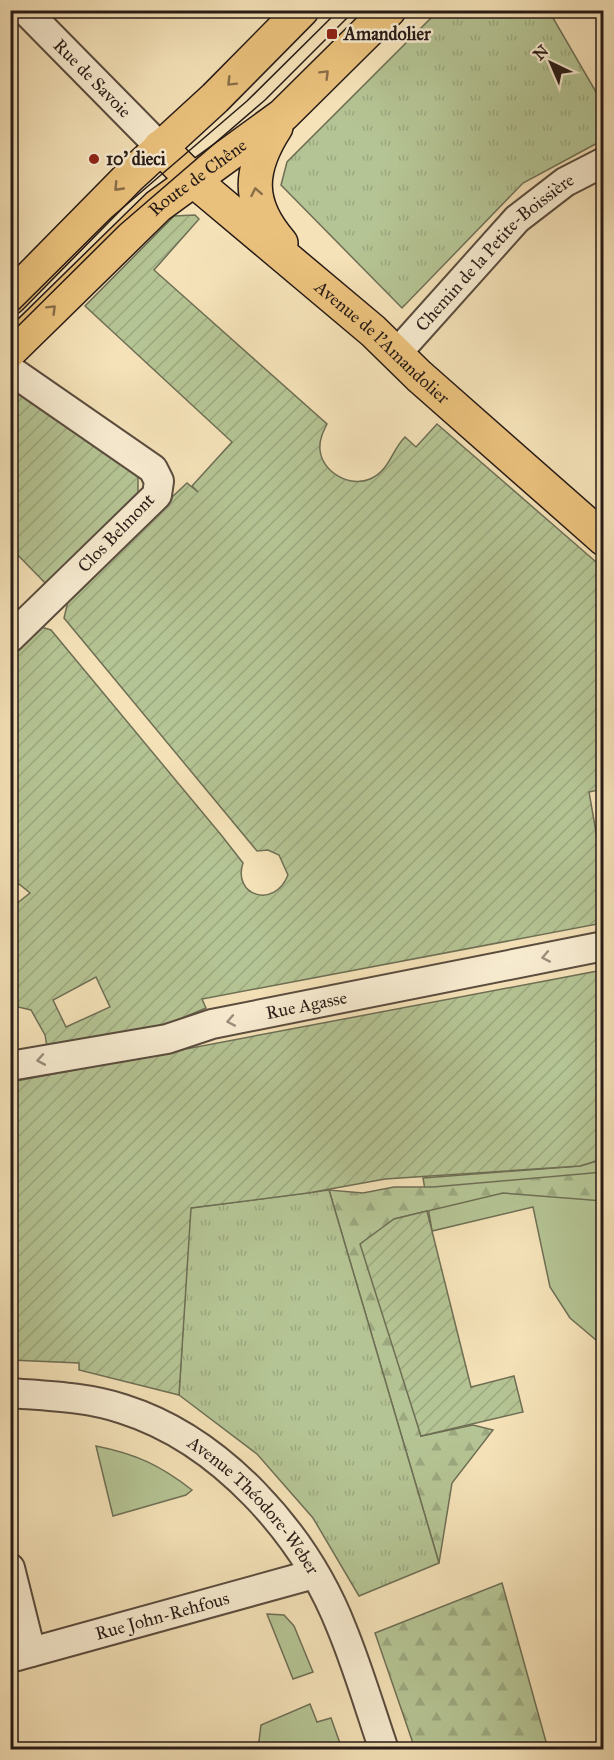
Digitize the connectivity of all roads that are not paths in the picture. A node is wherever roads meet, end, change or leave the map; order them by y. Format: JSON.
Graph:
{"nodes":[{"id":1,"x":25,"y":10,"type":"edge"},
{"id":2,"x":302,"y":10,"type":"edge"},
{"id":3,"x":389,"y":10,"type":"edge"},
{"id":4,"x":284,"y":115,"type":"junction"},
{"id":5,"x":160,"y":147,"type":"junction"},
{"id":6,"x":603,"y":162,"type":"edge"},
{"id":7,"x":192,"y":179,"type":"junction"},
{"id":8,"x":309,"y":275,"type":"junction"},
{"id":9,"x":10,"y":298,"type":"edge"},
{"id":10,"x":10,"y":351,"type":"edge"},
{"id":11,"x":397,"y":353,"type":"junction"},
{"id":12,"x":10,"y":370,"type":"edge"},
{"id":13,"x":603,"y":539,"type":"edge"},
{"id":14,"x":10,"y":638,"type":"edge"},
{"id":15,"x":603,"y":946,"type":"edge"},
{"id":16,"x":10,"y":1066,"type":"edge"},
{"id":17,"x":10,"y":1393,"type":"edge"},
{"id":18,"x":10,"y":1569,"type":"edge"},
{"id":19,"x":314,"y":1574,"type":"junction"},
{"id":20,"x":21,"y":1655,"type":"edge"},
{"id":21,"x":384,"y":1749,"type":"edge"}],
"edges":[{"from":1,"to":5,"type":"street","name":"Rue de Savoie"},
{"from":2,"to":5,"type":"main road","one_way":true},
{"from":4,"to":3,"type":"main road","name":"Route de Chêne","one_way":true},
{"from":4,"to":7,"type":"main road","name":"Route de Chêne"},
{"from":8,"to":4,"type":"main road","one_way":true},
{"from":5,"to":7,"type":"main road","name":"Avenue de l'Amandolier"},
{"from":5,"to":9,"type":"main road","one_way":true},
{"from":6,"to":11,"type":"street","name":"Chemin de la Petite-Boissière"},
{"from":7,"to":8,"type":"main road","name":"Avenue de l'Amandolier"},
{"from":10,"to":7,"type":"main road","name":"Route de Chêne","one_way":true},
{"from":8,"to":11,"type":"main road","name":"Avenue de l'Amandolier"},
{"from":11,"to":13,"type":"main road","name":"Avenue de l'Amandolier"},
{"from":12,"to":14,"type":"street","name":"Clos Belmont"},
{"from":15,"to":16,"type":"street","name":"Rue Agasse","one_way":true},
{"from":17,"to":19,"type":"street","name":"Avenue Théodore-Weber"},
{"from":18,"to":20,"type":"street"},
{"from":19,"to":20,"type":"street","name":"Rue John-Rehfous"},
{"from":19,"to":21,"type":"street","name":"Avenue Théodore-Weber"}]}
